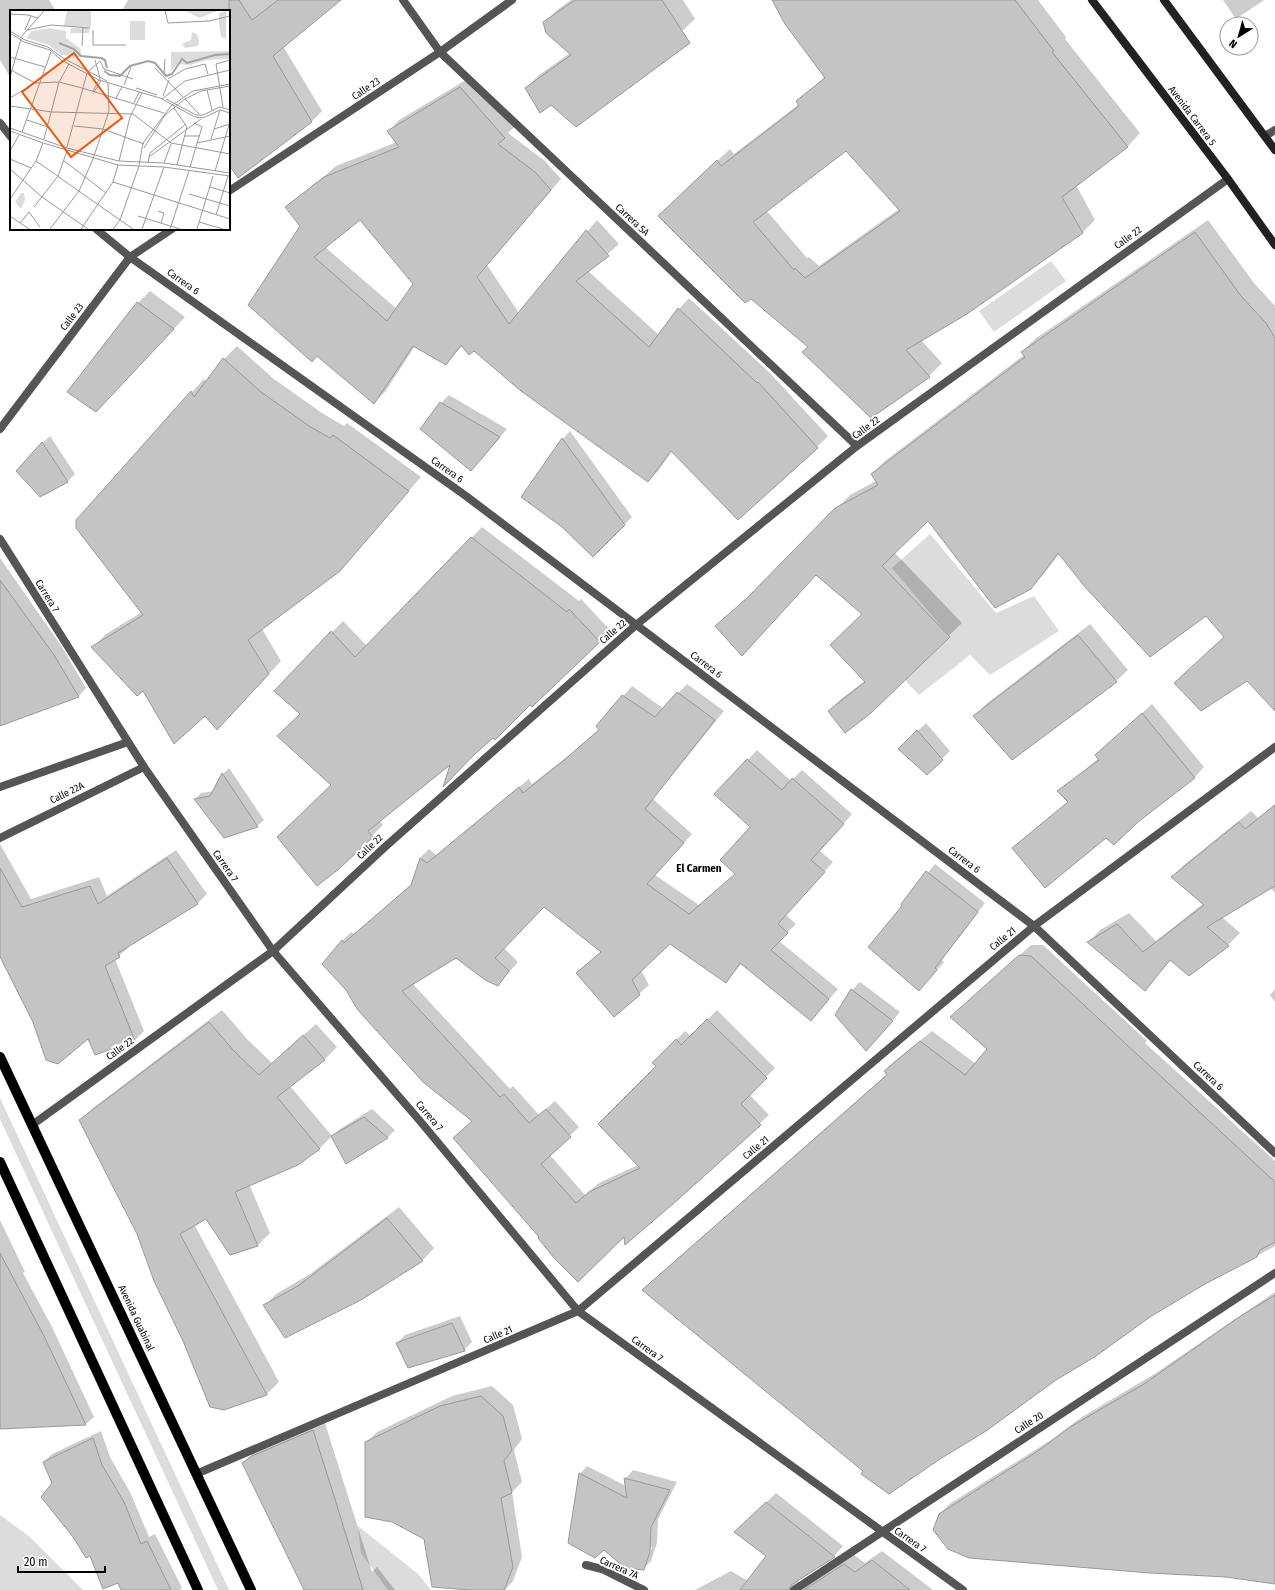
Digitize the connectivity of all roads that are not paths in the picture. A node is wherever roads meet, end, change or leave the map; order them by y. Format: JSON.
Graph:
{"nodes":[{"id":1,"x":403,"y":0,"type":"edge"},
{"id":2,"x":512,"y":0,"type":"edge"},
{"id":3,"x":1092,"y":0,"type":"edge"},
{"id":4,"x":1164,"y":0,"type":"edge"},
{"id":5,"x":440,"y":52,"type":"junction"},
{"id":6,"x":0,"y":123,"type":"edge"},
{"id":7,"x":1275,"y":130,"type":"edge"},
{"id":8,"x":10,"y":136,"type":"edge"},
{"id":9,"x":1265,"y":136,"type":"junction"},
{"id":10,"x":1275,"y":150,"type":"edge"},
{"id":11,"x":1228,"y":179,"type":"junction"},
{"id":12,"x":230,"y":191,"type":"edge"},
{"id":13,"x":97,"y":230,"type":"edge"},
{"id":14,"x":170,"y":230,"type":"edge"},
{"id":15,"x":1275,"y":245,"type":"edge"},
{"id":16,"x":130,"y":257,"type":"junction"},
{"id":17,"x":0,"y":428,"type":"edge"},
{"id":18,"x":857,"y":446,"type":"junction"},
{"id":19,"x":0,"y":539,"type":"edge"},
{"id":20,"x":636,"y":625,"type":"junction"},
{"id":21,"x":128,"y":742,"type":"junction"},
{"id":22,"x":1275,"y":746,"type":"edge"},
{"id":23,"x":144,"y":767,"type":"junction"},
{"id":24,"x":0,"y":787,"type":"edge"},
{"id":25,"x":0,"y":838,"type":"edge"},
{"id":26,"x":1034,"y":926,"type":"junction"},
{"id":27,"x":273,"y":951,"type":"junction"},
{"id":28,"x":0,"y":1057,"type":"edge"},
{"id":29,"x":32,"y":1125,"type":"junction"},
{"id":30,"x":1275,"y":1153,"type":"edge"},
{"id":31,"x":0,"y":1162,"type":"edge"},
{"id":32,"x":1275,"y":1274,"type":"edge"},
{"id":33,"x":578,"y":1311,"type":"junction"},
{"id":34,"x":196,"y":1474,"type":"junction"},
{"id":35,"x":882,"y":1532,"type":"junction"},
{"id":36,"x":586,"y":1565,"type":"dead end"},
{"id":37,"x":198,"y":1590,"type":"edge"},
{"id":38,"x":251,"y":1590,"type":"edge"},
{"id":39,"x":644,"y":1590,"type":"edge"},
{"id":40,"x":794,"y":1590,"type":"edge"},
{"id":41,"x":963,"y":1590,"type":"edge"}],
"edges":[{"from":1,"to":5,"type":"street","name":"Carrera 5A"},
{"from":2,"to":5,"type":"street","name":"Calle 23"},
{"from":3,"to":11,"type":"main road","name":"Avenida Carrera 5"},
{"from":4,"to":9,"type":"main road"},
{"from":5,"to":12,"type":"street","name":"Calle 23"},
{"from":5,"to":18,"type":"street","name":"Carrera 5A"},
{"from":6,"to":8,"type":"street"},
{"from":7,"to":9,"type":"street"},
{"from":9,"to":10,"type":"main road"},
{"from":11,"to":15,"type":"main road","name":"Avenida Carrera 5"},
{"from":11,"to":18,"type":"street","name":"Calle 22"},
{"from":13,"to":16,"type":"street","name":"Carrera 6"},
{"from":14,"to":16,"type":"street","name":"Calle 23"},
{"from":16,"to":17,"type":"street","name":"Calle 23"},
{"from":16,"to":20,"type":"street","name":"Carrera 6"},
{"from":18,"to":20,"type":"street","name":"Calle 22"},
{"from":19,"to":21,"type":"street","name":"Carrera 7"},
{"from":20,"to":26,"type":"street","name":"Carrera 6"},
{"from":20,"to":27,"type":"street","name":"Calle 22"},
{"from":21,"to":23,"type":"street","name":"Carrera 7"},
{"from":21,"to":24,"type":"street"},
{"from":22,"to":26,"type":"street","name":"Calle 21"},
{"from":23,"to":25,"type":"street","name":"Calle 22A"},
{"from":23,"to":27,"type":"street","name":"Carrera 7"},
{"from":26,"to":30,"type":"street","name":"Carrera 6"},
{"from":26,"to":33,"type":"street","name":"Calle 21"},
{"from":27,"to":29,"type":"street","name":"Calle 22"},
{"from":27,"to":33,"type":"street","name":"Carrera 7"},
{"from":28,"to":29,"type":"main road","name":"Avenida Guabinal"},
{"from":29,"to":34,"type":"main road","name":"Avenida Guabinal"},
{"from":31,"to":37,"type":"main road"},
{"from":32,"to":35,"type":"street","name":"Calle 20"},
{"from":33,"to":34,"type":"street","name":"Calle 21"},
{"from":33,"to":35,"type":"street","name":"Carrera 7"},
{"from":34,"to":38,"type":"main road","name":"Avenida Guabinal"},
{"from":35,"to":40,"type":"street","name":"Calle 20"},
{"from":35,"to":41,"type":"street","name":"Carrera 7"},
{"from":36,"to":39,"type":"street","name":"Carrera 7A"}]}
